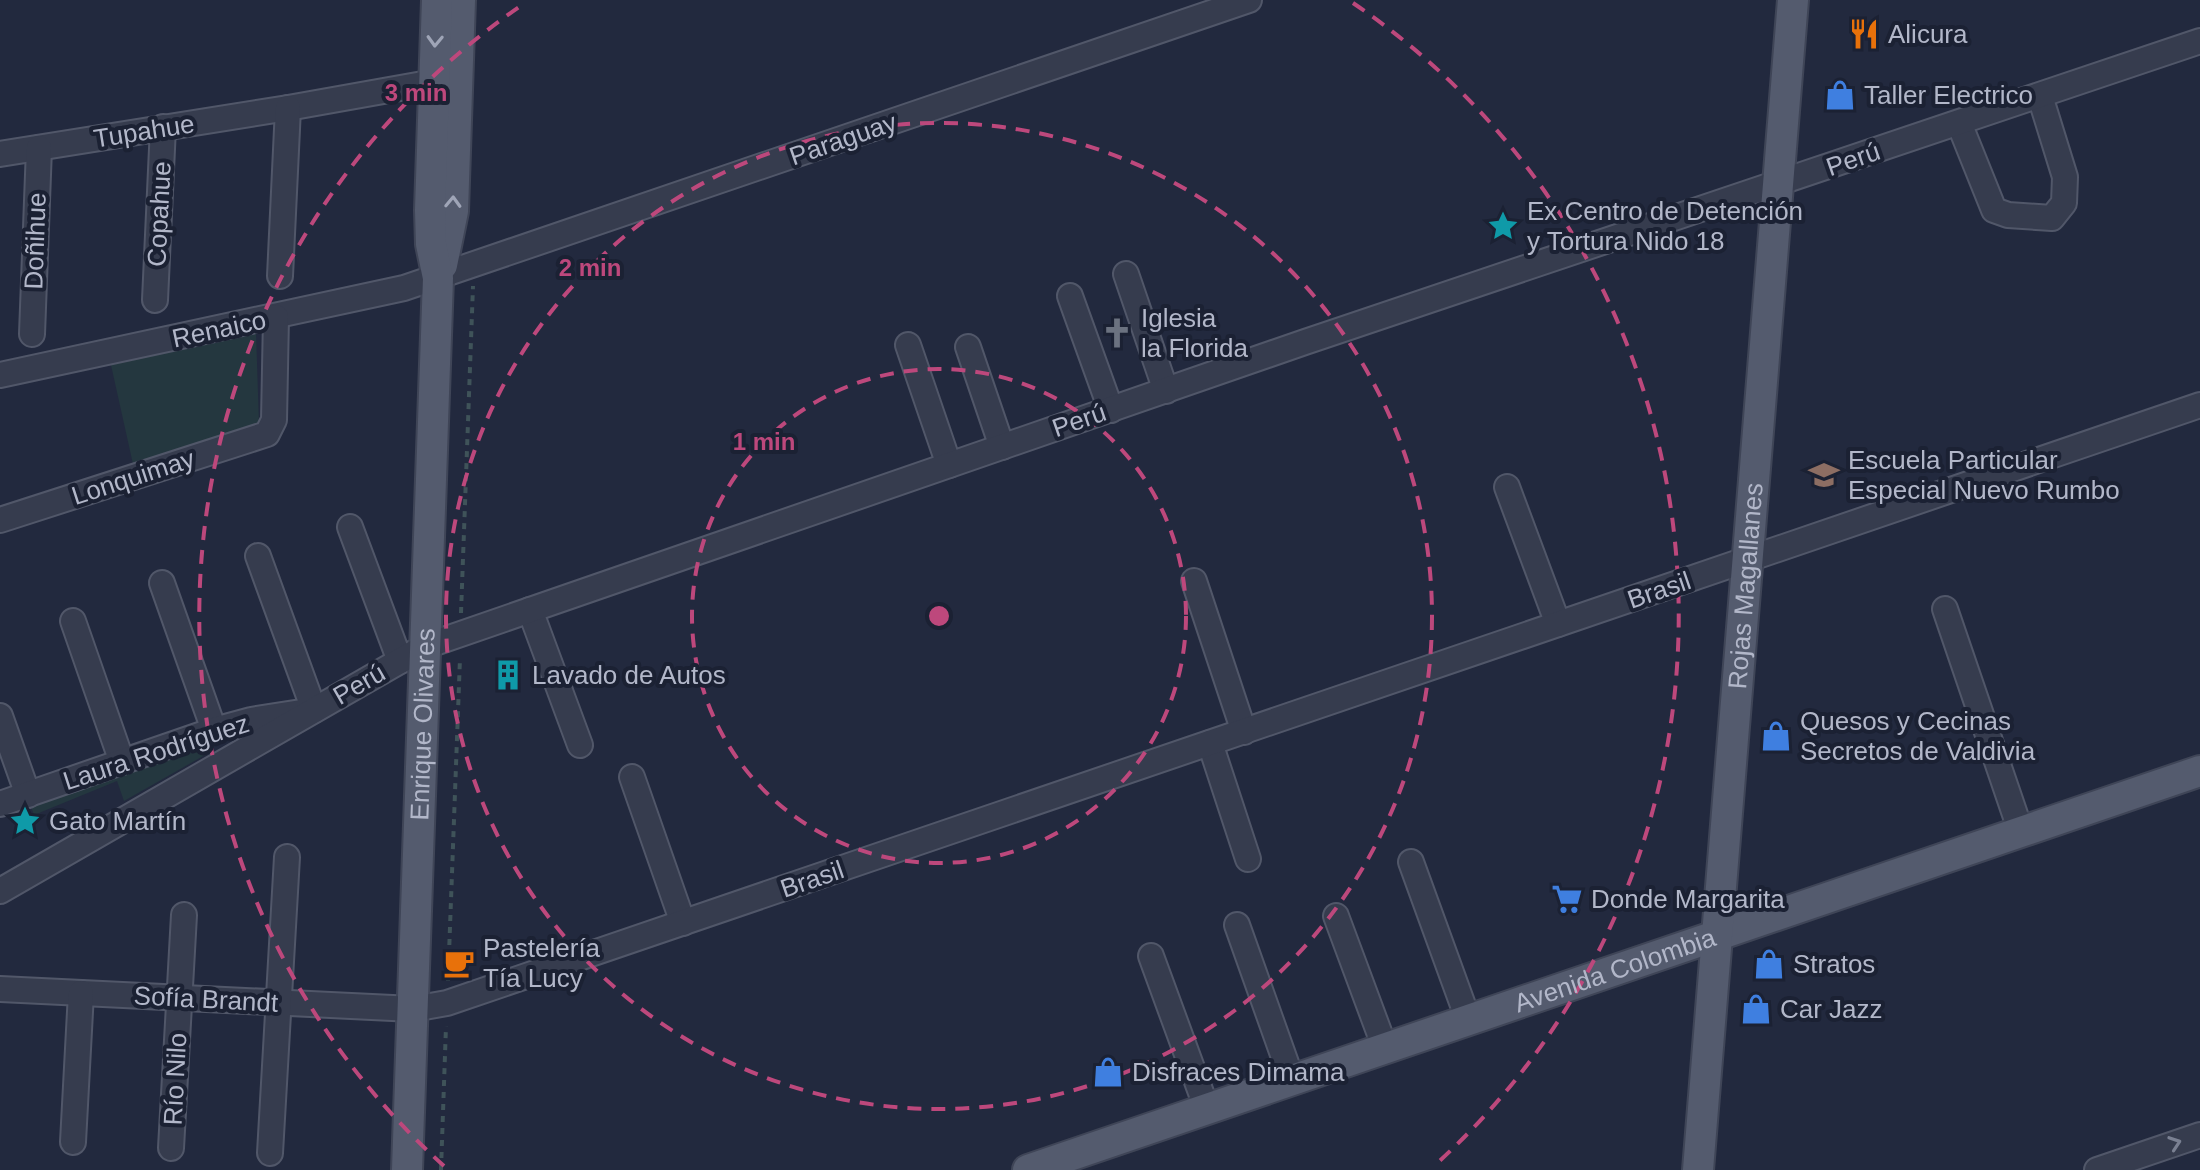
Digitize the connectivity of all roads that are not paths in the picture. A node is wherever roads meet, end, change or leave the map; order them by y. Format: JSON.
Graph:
{"nodes":[{"id":1,"x":437,"y":0,"type":"edge"},
{"id":2,"x":460,"y":0,"type":"edge"},
{"id":3,"x":1249,"y":0,"type":"edge"},
{"id":4,"x":1793,"y":0,"type":"edge"},
{"id":5,"x":2200,"y":41,"type":"edge"},
{"id":6,"x":446,"y":80,"type":"junction"},
{"id":7,"x":2040,"y":96,"type":"junction"},
{"id":8,"x":288,"y":108,"type":"junction"},
{"id":9,"x":1959,"y":123,"type":"junction"},
{"id":10,"x":163,"y":127,"type":"junction"},
{"id":11,"x":39,"y":148,"type":"junction"},
{"id":12,"x":0,"y":154,"type":"edge"},
{"id":13,"x":1778,"y":185,"type":"junction"},
{"id":14,"x":1126,"y":274,"type":"dead end"},
{"id":15,"x":280,"y":276,"type":"dead end"},
{"id":16,"x":438,"y":278,"type":"junction"},
{"id":17,"x":1070,"y":296,"type":"dead end"},
{"id":18,"x":155,"y":300,"type":"dead end"},
{"id":19,"x":276,"y":317,"type":"junction"},
{"id":20,"x":32,"y":334,"type":"dead end"},
{"id":21,"x":908,"y":345,"type":"dead end"},
{"id":22,"x":968,"y":347,"type":"dead end"},
{"id":23,"x":0,"y":375,"type":"edge"},
{"id":24,"x":1166,"y":391,"type":"junction"},
{"id":25,"x":2200,"y":405,"type":"edge"},
{"id":26,"x":1111,"y":410,"type":"junction"},
{"id":27,"x":1002,"y":447,"type":"junction"},
{"id":28,"x":949,"y":465,"type":"junction"},
{"id":29,"x":1507,"y":487,"type":"dead end"},
{"id":30,"x":0,"y":520,"type":"edge"},
{"id":31,"x":350,"y":527,"type":"dead end"},
{"id":32,"x":258,"y":556,"type":"dead end"},
{"id":33,"x":1748,"y":560,"type":"junction"},
{"id":34,"x":1194,"y":581,"type":"dead end"},
{"id":35,"x":162,"y":583,"type":"dead end"},
{"id":36,"x":1945,"y":609,"type":"dead end"},
{"id":37,"x":530,"y":610,"type":"junction"},
{"id":38,"x":73,"y":621,"type":"dead end"},
{"id":39,"x":1558,"y":624,"type":"junction"},
{"id":40,"x":426,"y":646,"type":"junction"},
{"id":41,"x":400,"y":661,"type":"junction"},
{"id":42,"x":314,"y":710,"type":"junction"},
{"id":43,"x":0,"y":716,"type":"edge"},
{"id":44,"x":214,"y":730,"type":"junction"},
{"id":45,"x":1244,"y":732,"type":"junction"},
{"id":46,"x":1210,"y":743,"type":"junction"},
{"id":47,"x":580,"y":745,"type":"dead end"},
{"id":48,"x":122,"y":762,"type":"junction"},
{"id":49,"x":2200,"y":771,"type":"edge"},
{"id":50,"x":632,"y":777,"type":"dead end"},
{"id":51,"x":28,"y":795,"type":"junction"},
{"id":52,"x":0,"y":804,"type":"edge"},
{"id":53,"x":2021,"y":832,"type":"junction"},
{"id":54,"x":287,"y":857,"type":"dead end"},
{"id":55,"x":1248,"y":859,"type":"dead end"},
{"id":56,"x":1411,"y":862,"type":"dead end"},
{"id":57,"x":0,"y":891,"type":"edge"},
{"id":58,"x":184,"y":915,"type":"dead end"},
{"id":59,"x":1336,"y":916,"type":"dead end"},
{"id":60,"x":683,"y":923,"type":"junction"},
{"id":61,"x":1237,"y":925,"type":"dead end"},
{"id":62,"x":1717,"y":935,"type":"junction"},
{"id":63,"x":1151,"y":956,"type":"dead end"},
{"id":64,"x":0,"y":989,"type":"edge"},
{"id":65,"x":81,"y":993,"type":"junction"},
{"id":66,"x":179,"y":998,"type":"junction"},
{"id":67,"x":279,"y":1003,"type":"junction"},
{"id":68,"x":413,"y":1009,"type":"junction"},
{"id":69,"x":1468,"y":1019,"type":"junction"},
{"id":70,"x":1385,"y":1048,"type":"junction"},
{"id":71,"x":1292,"y":1080,"type":"junction"},
{"id":72,"x":1207,"y":1109,"type":"junction"},
{"id":73,"x":2200,"y":1135,"type":"edge"},
{"id":74,"x":73,"y":1142,"type":"dead end"},
{"id":75,"x":171,"y":1148,"type":"dead end"},
{"id":76,"x":270,"y":1153,"type":"dead end"},
{"id":77,"x":407,"y":1170,"type":"edge"},
{"id":78,"x":1028,"y":1170,"type":"edge"},
{"id":79,"x":1698,"y":1170,"type":"edge"},
{"id":80,"x":2097,"y":1170,"type":"edge"}],
"edges":[{"from":1,"to":6,"type":"main road","name":"Enrique Olivares","one_way":true},
{"from":2,"to":6,"type":"main road","name":"Enrique Olivares"},
{"from":3,"to":16,"type":"street","name":"Paraguay"},
{"from":4,"to":13,"type":"main road","name":"Rojas Magallanes"},
{"from":5,"to":7,"type":"street","name":"Perú"},
{"from":6,"to":8,"type":"street","name":"Tupahue"},
{"from":6,"to":16,"type":"main road","name":"Enrique Olivares"},
{"from":7,"to":9,"type":"street","name":"Perú"},
{"from":7,"to":9,"type":"street"},
{"from":8,"to":10,"type":"street","name":"Tupahue"},
{"from":8,"to":15,"type":"street"},
{"from":9,"to":13,"type":"street","name":"Perú"},
{"from":10,"to":11,"type":"street","name":"Tupahue"},
{"from":10,"to":18,"type":"street","name":"Copahue"},
{"from":11,"to":12,"type":"street","name":"Tupahue"},
{"from":11,"to":20,"type":"street","name":"Doñihue"},
{"from":13,"to":24,"type":"street","name":"Perú"},
{"from":13,"to":33,"type":"main road","name":"Rojas Magallanes"},
{"from":14,"to":24,"type":"street"},
{"from":16,"to":19,"type":"street","name":"Renaico"},
{"from":16,"to":40,"type":"main road","name":"Enrique Olivares"},
{"from":17,"to":26,"type":"street"},
{"from":19,"to":23,"type":"street","name":"Renaico"},
{"from":19,"to":30,"type":"street","name":"Lonquimay"},
{"from":21,"to":28,"type":"street"},
{"from":22,"to":27,"type":"street"},
{"from":24,"to":26,"type":"street","name":"Perú"},
{"from":25,"to":33,"type":"street","name":"Brasil"},
{"from":26,"to":27,"type":"street","name":"Perú"},
{"from":27,"to":28,"type":"street","name":"Perú"},
{"from":28,"to":37,"type":"street","name":"Perú"},
{"from":29,"to":39,"type":"street"},
{"from":31,"to":41,"type":"street"},
{"from":32,"to":42,"type":"street"},
{"from":33,"to":39,"type":"street","name":"Brasil"},
{"from":33,"to":62,"type":"main road","name":"Rojas Magallanes"},
{"from":34,"to":45,"type":"street"},
{"from":35,"to":44,"type":"street"},
{"from":36,"to":53,"type":"street"},
{"from":37,"to":40,"type":"street","name":"Perú"},
{"from":37,"to":47,"type":"street"},
{"from":38,"to":48,"type":"street"},
{"from":39,"to":45,"type":"street","name":"Brasil"},
{"from":40,"to":41,"type":"street","name":"Perú"},
{"from":40,"to":68,"type":"main road","name":"Enrique Olivares"},
{"from":41,"to":42,"type":"street","name":"Perú"},
{"from":42,"to":44,"type":"street","name":"Laura Rodríguez"},
{"from":42,"to":57,"type":"street","name":"Perú"},
{"from":43,"to":51,"type":"street"},
{"from":44,"to":48,"type":"street","name":"Laura Rodríguez"},
{"from":45,"to":46,"type":"street","name":"Brasil"},
{"from":46,"to":55,"type":"street"},
{"from":46,"to":60,"type":"street","name":"Brasil"},
{"from":48,"to":51,"type":"street","name":"Laura Rodríguez"},
{"from":49,"to":53,"type":"main road","name":"Avenida Colombia"},
{"from":50,"to":60,"type":"street"},
{"from":51,"to":52,"type":"street","name":"Laura Rodríguez"},
{"from":53,"to":62,"type":"main road","name":"Avenida Colombia"},
{"from":54,"to":67,"type":"street"},
{"from":56,"to":69,"type":"street"},
{"from":58,"to":66,"type":"street","name":"Río Nilo"},
{"from":59,"to":70,"type":"street"},
{"from":60,"to":68,"type":"street","name":"Brasil"},
{"from":61,"to":71,"type":"street"},
{"from":62,"to":69,"type":"main road","name":"Avenida Colombia"},
{"from":62,"to":79,"type":"main road","name":"Rojas Magallanes"},
{"from":63,"to":72,"type":"street"},
{"from":64,"to":65,"type":"street","name":"Sofía Brandt"},
{"from":65,"to":66,"type":"street","name":"Sofía Brandt"},
{"from":65,"to":74,"type":"street"},
{"from":66,"to":67,"type":"street","name":"Sofía Brandt"},
{"from":66,"to":75,"type":"street","name":"Río Nilo"},
{"from":67,"to":68,"type":"street","name":"Sofía Brandt"},
{"from":67,"to":76,"type":"street"},
{"from":68,"to":77,"type":"main road","name":"Enrique Olivares"},
{"from":69,"to":70,"type":"main road","name":"Avenida Colombia"},
{"from":70,"to":71,"type":"main road","name":"Avenida Colombia"},
{"from":71,"to":72,"type":"main road","name":"Avenida Colombia"},
{"from":72,"to":78,"type":"main road","name":"Avenida Colombia"},
{"from":80,"to":73,"type":"street","one_way":true}]}
